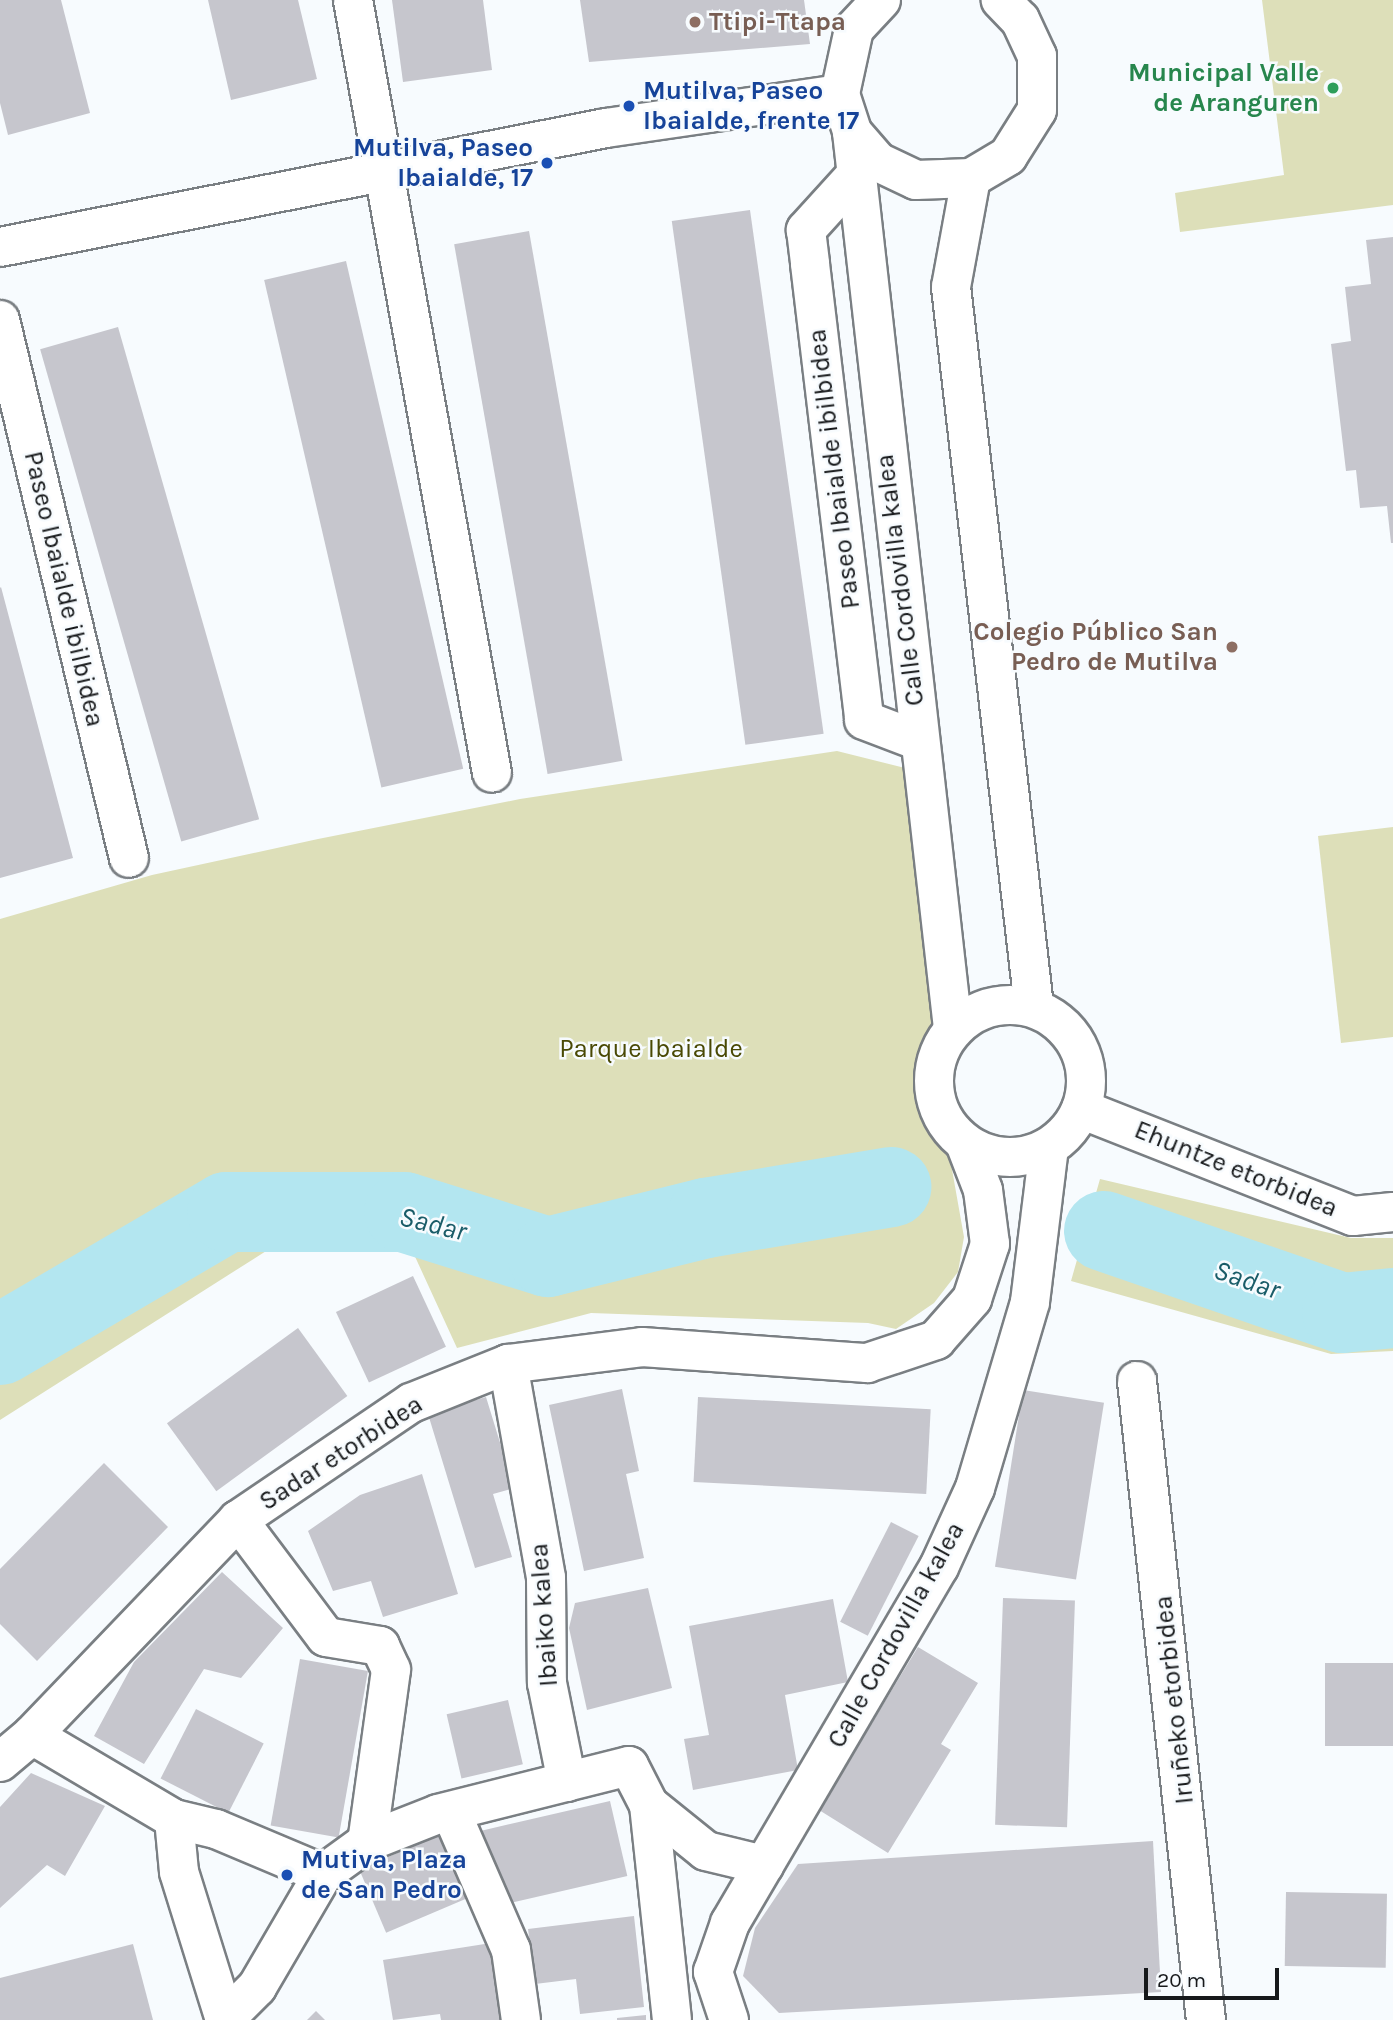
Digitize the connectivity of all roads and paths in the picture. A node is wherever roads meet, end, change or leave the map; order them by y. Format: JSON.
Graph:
{"nodes":[{"id":1,"x":353,"y":0,"type":"edge"},
{"id":2,"x":1001,"y":0,"type":"edge"},
{"id":3,"x":864,"y":5,"type":"edge"},
{"id":4,"x":839,"y":94,"type":"junction"},
{"id":5,"x":852,"y":132,"type":"junction"},
{"id":6,"x":383,"y":169,"type":"junction"},
{"id":7,"x":854,"y":177,"type":"junction"},
{"id":8,"x":971,"y":178,"type":"junction"},
{"id":9,"x":0,"y":247,"type":"edge"},
{"id":10,"x":0,"y":320,"type":"edge"},
{"id":11,"x":919,"y":741,"type":"junction"},
{"id":12,"x":492,"y":773,"type":"dead end"},
{"id":13,"x":128,"y":858,"type":"dead end"},
{"id":14,"x":1034,"y":1007,"type":"junction"},
{"id":15,"x":953,"y":1028,"type":"junction"},
{"id":16,"x":1081,"y":1109,"type":"junction"},
{"id":17,"x":965,"y":1143,"type":"junction"},
{"id":18,"x":1049,"y":1147,"type":"junction"},
{"id":19,"x":1393,"y":1212,"type":"edge"},
{"id":20,"x":509,"y":1364,"type":"junction"},
{"id":21,"x":1137,"y":1381,"type":"dead end"},
{"id":22,"x":238,"y":1520,"type":"junction"},
{"id":23,"x":32,"y":1735,"type":"junction"},
{"id":24,"x":0,"y":1762,"type":"edge"},
{"id":25,"x":567,"y":1782,"type":"junction"},
{"id":26,"x":649,"y":1805,"type":"junction"},
{"id":27,"x":451,"y":1812,"type":"junction"},
{"id":28,"x":174,"y":1819,"type":"junction"},
{"id":29,"x":367,"y":1842,"type":"junction"},
{"id":30,"x":764,"y":1865,"type":"junction"},
{"id":31,"x":323,"y":1874,"type":"junction"},
{"id":32,"x":224,"y":2020,"type":"edge"},
{"id":33,"x":521,"y":2020,"type":"edge"},
{"id":34,"x":672,"y":2020,"type":"edge"},
{"id":35,"x":729,"y":2020,"type":"edge"},
{"id":36,"x":1206,"y":2020,"type":"edge"}],
"edges":[{"from":1,"to":6,"type":"street"},
{"from":2,"to":8,"type":"street"},
{"from":3,"to":4,"type":"street"},
{"from":4,"to":5,"type":"street"},
{"from":4,"to":6,"type":"street"},
{"from":5,"to":7,"type":"street","name":"Calle Cordovilla kalea"},
{"from":5,"to":8,"type":"street"},
{"from":6,"to":9,"type":"street"},
{"from":6,"to":12,"type":"street"},
{"from":7,"to":11,"type":"street","name":"Calle Cordovilla kalea"},
{"from":7,"to":11,"type":"street","name":"Paseo Ibaialde ibilbidea"},
{"from":8,"to":14,"type":"street"},
{"from":10,"to":13,"type":"street","name":"Paseo Ibaialde ibilbidea"},
{"from":11,"to":15,"type":"street","name":"Calle Cordovilla kalea"},
{"from":14,"to":15,"type":"street"},
{"from":14,"to":16,"type":"street"},
{"from":15,"to":17,"type":"street"},
{"from":16,"to":18,"type":"street"},
{"from":16,"to":19,"type":"street","name":"Ehuntze etorbidea"},
{"from":17,"to":18,"type":"street"},
{"from":17,"to":20,"type":"street","name":"Sadar etorbidea"},
{"from":18,"to":30,"type":"street","name":"Calle Cordovilla kalea"},
{"from":20,"to":22,"type":"street","name":"Sadar etorbidea"},
{"from":20,"to":25,"type":"street","name":"Ibaiko kalea"},
{"from":21,"to":36,"type":"street","name":"Iruñeko etorbidea"},
{"from":22,"to":23,"type":"street","name":"Sadar etorbidea"},
{"from":22,"to":29,"type":"street"},
{"from":23,"to":24,"type":"street","name":"Sadar etorbidea"},
{"from":23,"to":28,"type":"street"},
{"from":25,"to":26,"type":"street"},
{"from":25,"to":27,"type":"street"},
{"from":26,"to":30,"type":"street"},
{"from":26,"to":34,"type":"street"},
{"from":27,"to":29,"type":"street"},
{"from":27,"to":33,"type":"street"},
{"from":28,"to":31,"type":"street"},
{"from":28,"to":32,"type":"street"},
{"from":29,"to":31,"type":"street"},
{"from":30,"to":35,"type":"street","name":"Calle Cordovilla kalea"},
{"from":31,"to":32,"type":"street"}]}
